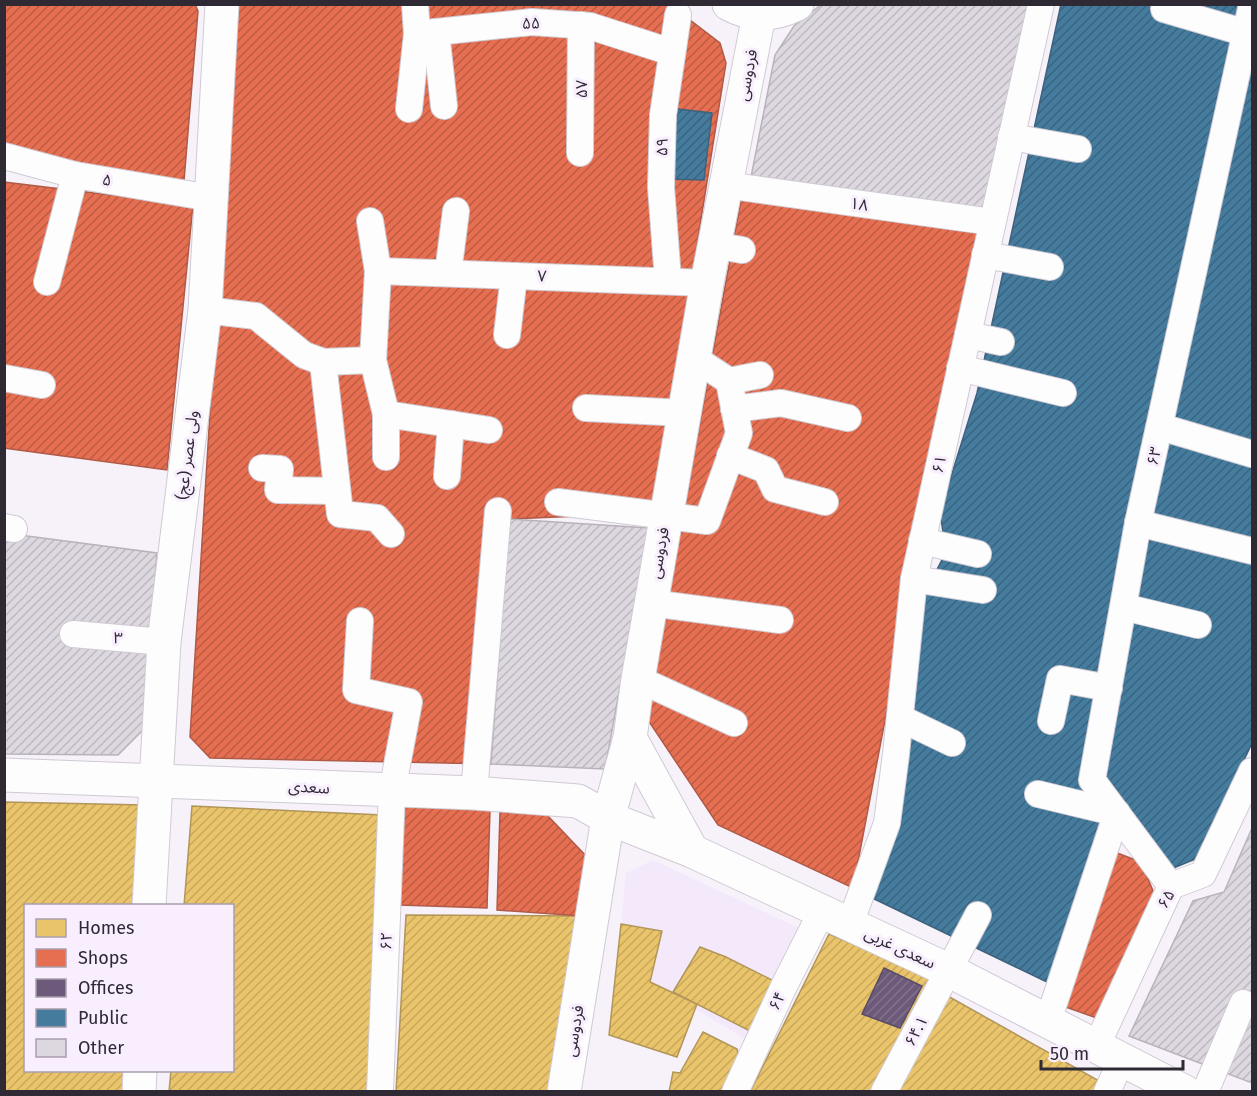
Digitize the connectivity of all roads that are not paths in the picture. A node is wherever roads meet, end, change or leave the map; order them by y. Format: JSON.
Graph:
{"nodes":[{"id":1,"x":222,"y":4,"type":"edge"},
{"id":2,"x":415,"y":4,"type":"edge"},
{"id":3,"x":729,"y":4,"type":"edge"},
{"id":4,"x":796,"y":4,"type":"edge"},
{"id":5,"x":1041,"y":4,"type":"edge"},
{"id":6,"x":1252,"y":4,"type":"edge"},
{"id":7,"x":1164,"y":9,"type":"dead end"},
{"id":8,"x":678,"y":15,"type":"dead end"},
{"id":9,"x":759,"y":15,"type":"junction"},
{"id":10,"x":581,"y":25,"type":"junction"},
{"id":11,"x":426,"y":33,"type":"junction"},
{"id":12,"x":1246,"y":33,"type":"junction"},
{"id":13,"x":671,"y":52,"type":"junction"},
{"id":14,"x":444,"y":106,"type":"dead end"},
{"id":15,"x":409,"y":109,"type":"dead end"},
{"id":16,"x":1011,"y":137,"type":"junction"},
{"id":17,"x":1077,"y":149,"type":"dead end"},
{"id":18,"x":580,"y":153,"type":"dead end"},
{"id":19,"x":4,"y":156,"type":"edge"},
{"id":20,"x":75,"y":174,"type":"junction"},
{"id":21,"x":726,"y":185,"type":"junction"},
{"id":22,"x":212,"y":198,"type":"junction"},
{"id":23,"x":456,"y":211,"type":"dead end"},
{"id":24,"x":370,"y":221,"type":"dead end"},
{"id":25,"x":992,"y":222,"type":"junction"},
{"id":26,"x":985,"y":255,"type":"junction"},
{"id":27,"x":1050,"y":267,"type":"dead end"},
{"id":28,"x":378,"y":271,"type":"junction"},
{"id":29,"x":448,"y":273,"type":"junction"},
{"id":30,"x":514,"y":276,"type":"junction"},
{"id":31,"x":668,"y":280,"type":"junction"},
{"id":32,"x":47,"y":282,"type":"dead end"},
{"id":33,"x":707,"y":283,"type":"junction"},
{"id":34,"x":205,"y":310,"type":"junction"},
{"id":35,"x":968,"y":334,"type":"junction"},
{"id":36,"x":507,"y":335,"type":"dead end"},
{"id":37,"x":1001,"y":342,"type":"dead end"},
{"id":38,"x":694,"y":358,"type":"junction"},
{"id":39,"x":373,"y":360,"type":"junction"},
{"id":40,"x":323,"y":362,"type":"junction"},
{"id":41,"x":960,"y":368,"type":"junction"},
{"id":42,"x":760,"y":375,"type":"dead end"},
{"id":43,"x":4,"y":378,"type":"edge"},
{"id":44,"x":729,"y":381,"type":"junction"},
{"id":45,"x":42,"y":385,"type":"dead end"},
{"id":46,"x":1063,"y":393,"type":"dead end"},
{"id":47,"x":586,"y":408,"type":"dead end"},
{"id":48,"x":734,"y":410,"type":"junction"},
{"id":49,"x":684,"y":413,"type":"junction"},
{"id":50,"x":386,"y":414,"type":"junction"},
{"id":51,"x":848,"y":418,"type":"dead end"},
{"id":52,"x":451,"y":424,"type":"junction"},
{"id":53,"x":1161,"y":427,"type":"junction"},
{"id":54,"x":489,"y":430,"type":"dead end"},
{"id":55,"x":1252,"y":454,"type":"edge"},
{"id":56,"x":730,"y":456,"type":"junction"},
{"id":57,"x":386,"y":457,"type":"dead end"},
{"id":58,"x":262,"y":468,"type":"dead end"},
{"id":59,"x":447,"y":476,"type":"dead end"},
{"id":60,"x":337,"y":490,"type":"junction"},
{"id":61,"x":825,"y":501,"type":"dead end"},
{"id":62,"x":558,"y":502,"type":"dead end"},
{"id":63,"x":498,"y":511,"type":"dead end"},
{"id":64,"x":666,"y":514,"type":"junction"},
{"id":65,"x":1138,"y":523,"type":"junction"},
{"id":66,"x":391,"y":534,"type":"dead end"},
{"id":67,"x":922,"y":541,"type":"junction"},
{"id":68,"x":1252,"y":551,"type":"edge"},
{"id":69,"x":978,"y":554,"type":"dead end"},
{"id":70,"x":914,"y":579,"type":"junction"},
{"id":71,"x":983,"y":591,"type":"dead end"},
{"id":72,"x":651,"y":603,"type":"junction"},
{"id":73,"x":1124,"y":607,"type":"junction"},
{"id":74,"x":780,"y":620,"type":"dead end"},
{"id":75,"x":360,"y":621,"type":"dead end"},
{"id":76,"x":1198,"y":624,"type":"dead end"},
{"id":77,"x":73,"y":634,"type":"dead end"},
{"id":78,"x":164,"y":642,"type":"junction"},
{"id":79,"x":638,"y":679,"type":"junction"},
{"id":80,"x":1109,"y":688,"type":"junction"},
{"id":81,"x":900,"y":718,"type":"junction"},
{"id":82,"x":1051,"y":722,"type":"dead end"},
{"id":83,"x":734,"y":723,"type":"dead end"},
{"id":84,"x":630,"y":738,"type":"junction"},
{"id":85,"x":951,"y":743,"type":"dead end"},
{"id":86,"x":1252,"y":771,"type":"edge"},
{"id":87,"x":4,"y":775,"type":"edge"},
{"id":88,"x":156,"y":780,"type":"junction"},
{"id":89,"x":392,"y":791,"type":"junction"},
{"id":90,"x":474,"y":793,"type":"junction"},
{"id":91,"x":1038,"y":794,"type":"dead end"},
{"id":92,"x":1117,"y":813,"type":"junction"},
{"id":93,"x":608,"y":818,"type":"junction"},
{"id":94,"x":692,"y":851,"type":"junction"},
{"id":95,"x":1171,"y":886,"type":"junction"},
{"id":96,"x":149,"y":904,"type":"edge"},
{"id":97,"x":978,"y":915,"type":"dead end"},
{"id":98,"x":836,"y":918,"type":"junction"},
{"id":99,"x":948,"y":970,"type":"junction"},
{"id":100,"x":1242,"y":1003,"type":"dead end"},
{"id":101,"x":1048,"y":1021,"type":"junction"},
{"id":102,"x":1109,"y":1052,"type":"junction"},
{"id":103,"x":140,"y":1072,"type":"edge"},
{"id":104,"x":139,"y":1092,"type":"edge"},
{"id":105,"x":380,"y":1092,"type":"edge"},
{"id":106,"x":564,"y":1092,"type":"edge"},
{"id":107,"x":735,"y":1092,"type":"edge"},
{"id":108,"x":884,"y":1092,"type":"edge"},
{"id":109,"x":1107,"y":1092,"type":"edge"},
{"id":110,"x":1185,"y":1092,"type":"edge"},
{"id":111,"x":1205,"y":1092,"type":"edge"}],
"edges":[{"from":1,"to":22,"type":"main road","name":"ولی عصر (عج)"},
{"from":2,"to":11,"type":"street"},
{"from":3,"to":9,"type":"main road"},
{"from":4,"to":9,"type":"main road"},
{"from":5,"to":16,"type":"street","name":"۶۱"},
{"from":6,"to":12,"type":"street","name":"۶۳"},
{"from":7,"to":12,"type":"street"},
{"from":8,"to":13,"type":"street","name":"۵۹"},
{"from":9,"to":21,"type":"main road","name":"فردوسی"},
{"from":10,"to":11,"type":"street","name":"۵۵"},
{"from":10,"to":13,"type":"street","name":"۵۵"},
{"from":10,"to":18,"type":"street","name":"۵۷"},
{"from":11,"to":14,"type":"street"},
{"from":11,"to":15,"type":"street"},
{"from":12,"to":53,"type":"street","name":"۶۳"},
{"from":13,"to":31,"type":"street","name":"۵۹"},
{"from":16,"to":17,"type":"street"},
{"from":16,"to":25,"type":"street","name":"۶۱"},
{"from":19,"to":20,"type":"street","name":"۵"},
{"from":20,"to":22,"type":"street","name":"۵"},
{"from":20,"to":32,"type":"street"},
{"from":21,"to":25,"type":"street","name":"۱۸"},
{"from":21,"to":33,"type":"main road","name":"فردوسی"},
{"from":22,"to":34,"type":"main road","name":"ولی عصر (عج)"},
{"from":23,"to":29,"type":"street"},
{"from":24,"to":28,"type":"street"},
{"from":25,"to":26,"type":"street","name":"۶۱"},
{"from":26,"to":27,"type":"street"},
{"from":26,"to":35,"type":"street","name":"۶۱"},
{"from":28,"to":29,"type":"street","name":"۷"},
{"from":28,"to":39,"type":"street"},
{"from":29,"to":30,"type":"street","name":"۷"},
{"from":30,"to":31,"type":"street","name":"۷"},
{"from":30,"to":36,"type":"street"},
{"from":31,"to":33,"type":"street","name":"۷"},
{"from":33,"to":38,"type":"main road","name":"فردوسی"},
{"from":34,"to":40,"type":"street"},
{"from":34,"to":78,"type":"main road","name":"ولی عصر (عج)"},
{"from":35,"to":37,"type":"street"},
{"from":35,"to":41,"type":"street","name":"۶۱"},
{"from":38,"to":44,"type":"street"},
{"from":38,"to":49,"type":"main road","name":"فردوسی"},
{"from":39,"to":40,"type":"street"},
{"from":39,"to":50,"type":"street"},
{"from":40,"to":60,"type":"street"},
{"from":41,"to":46,"type":"street"},
{"from":41,"to":67,"type":"street","name":"۶۱"},
{"from":42,"to":44,"type":"street"},
{"from":43,"to":45,"type":"street"},
{"from":44,"to":48,"type":"street"},
{"from":47,"to":49,"type":"street"},
{"from":48,"to":51,"type":"street"},
{"from":48,"to":56,"type":"street"},
{"from":49,"to":64,"type":"main road","name":"فردوسی"},
{"from":50,"to":52,"type":"street"},
{"from":50,"to":57,"type":"street"},
{"from":52,"to":54,"type":"street"},
{"from":52,"to":59,"type":"street"},
{"from":53,"to":55,"type":"street"},
{"from":53,"to":65,"type":"street","name":"۶۳"},
{"from":56,"to":61,"type":"street"},
{"from":56,"to":64,"type":"street"},
{"from":58,"to":60,"type":"street"},
{"from":60,"to":66,"type":"street"},
{"from":62,"to":64,"type":"street"},
{"from":63,"to":90,"type":"street"},
{"from":64,"to":72,"type":"main road","name":"فردوسی"},
{"from":65,"to":68,"type":"street"},
{"from":65,"to":73,"type":"street","name":"۶۳"},
{"from":67,"to":69,"type":"street"},
{"from":67,"to":70,"type":"street","name":"۶۱"},
{"from":70,"to":71,"type":"street"},
{"from":70,"to":81,"type":"street","name":"۶۱"},
{"from":72,"to":74,"type":"street"},
{"from":72,"to":79,"type":"main road","name":"فردوسی"},
{"from":73,"to":76,"type":"street"},
{"from":73,"to":80,"type":"street","name":"۶۳"},
{"from":75,"to":89,"type":"street","name":"۶۲"},
{"from":77,"to":78,"type":"street","name":"۳"},
{"from":78,"to":88,"type":"main road","name":"ولی عصر (عج)"},
{"from":79,"to":83,"type":"street"},
{"from":79,"to":84,"type":"main road","name":"فردوسی"},
{"from":80,"to":82,"type":"street"},
{"from":80,"to":92,"type":"street","name":"۶۳"},
{"from":81,"to":85,"type":"street"},
{"from":81,"to":98,"type":"street","name":"۶۱"},
{"from":84,"to":93,"type":"main road","name":"فردوسی"},
{"from":84,"to":94,"type":"main road"},
{"from":86,"to":95,"type":"street","name":"۶۵"},
{"from":87,"to":88,"type":"main road","name":"سعدی"},
{"from":88,"to":89,"type":"main road","name":"سعدی"},
{"from":88,"to":96,"type":"main road","name":"ولی عصر (عج)"},
{"from":89,"to":90,"type":"main road","name":"سعدی"},
{"from":89,"to":105,"type":"street","name":"۶۲"},
{"from":90,"to":93,"type":"main road","name":"سعدی"},
{"from":91,"to":92,"type":"street"},
{"from":92,"to":95,"type":"street","name":"۶۳"},
{"from":92,"to":101,"type":"street"},
{"from":93,"to":94,"type":"main road","name":"سعدی غربی"},
{"from":93,"to":106,"type":"main road","name":"فردوسی"},
{"from":94,"to":98,"type":"main road","name":"سعدی غربی"},
{"from":95,"to":102,"type":"street","name":"۶۵"},
{"from":97,"to":99,"type":"street","name":"۶۴.۱"},
{"from":98,"to":99,"type":"main road","name":"سعدی غربی"},
{"from":98,"to":107,"type":"street","name":"۶۴"},
{"from":99,"to":101,"type":"main road","name":"سعدی غربی"},
{"from":99,"to":108,"type":"street","name":"۶۴.۱"},
{"from":100,"to":111,"type":"street"},
{"from":101,"to":102,"type":"main road","name":"سعدی غربی"},
{"from":102,"to":109,"type":"street","name":"۶۵"},
{"from":102,"to":110,"type":"main road","name":"سعدی غربی"},
{"from":103,"to":104,"type":"main road"}]}
